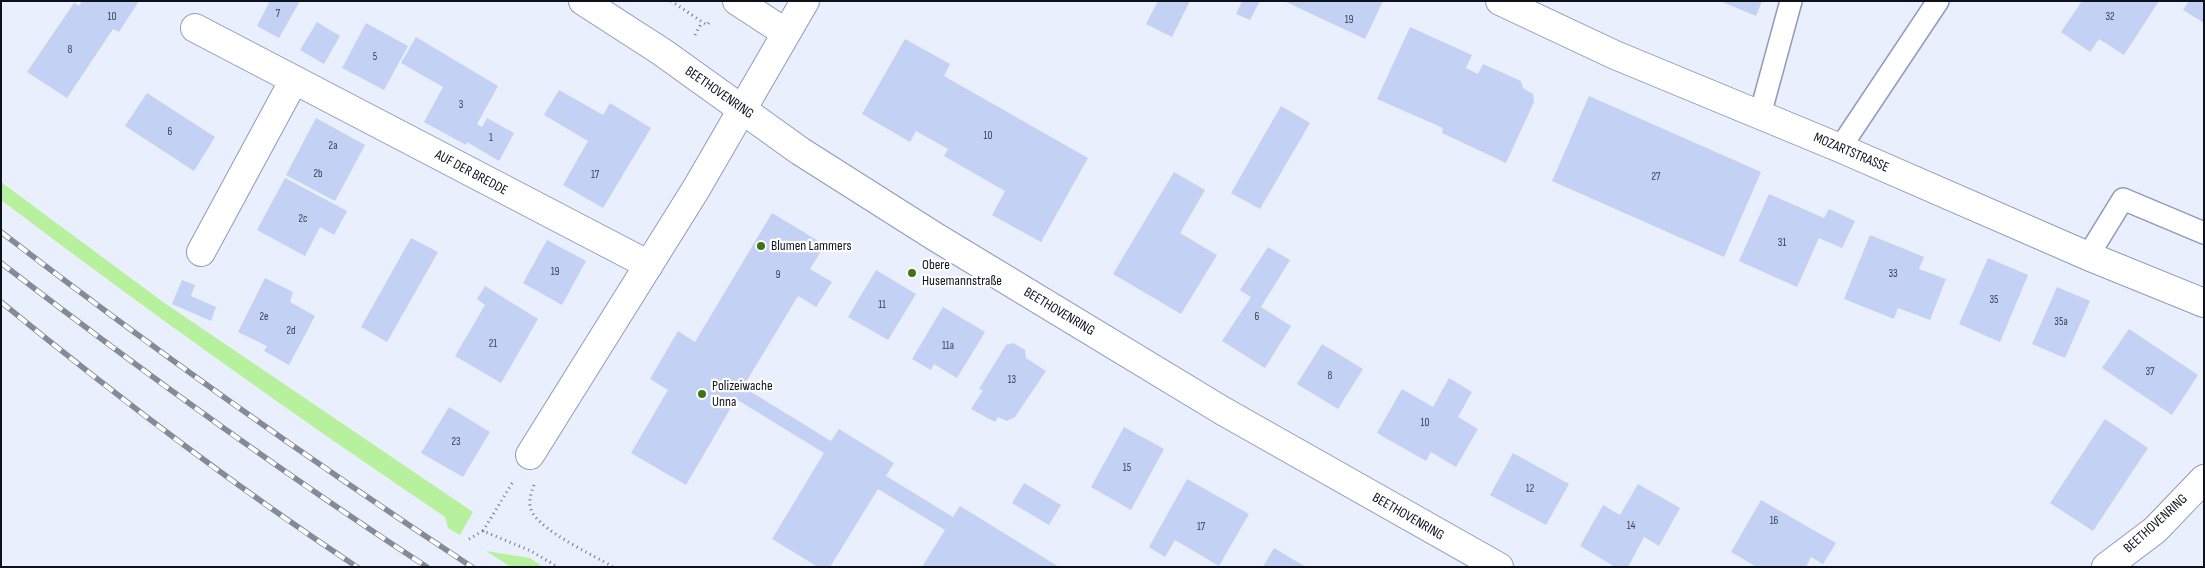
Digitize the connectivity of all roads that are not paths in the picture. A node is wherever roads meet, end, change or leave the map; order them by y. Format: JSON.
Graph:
{"nodes":[{"id":1,"x":583,"y":1,"type":"edge"},
{"id":2,"x":737,"y":1,"type":"edge"},
{"id":3,"x":805,"y":1,"type":"edge"},
{"id":4,"x":1500,"y":1,"type":"edge"},
{"id":5,"x":1791,"y":1,"type":"edge"},
{"id":6,"x":1938,"y":1,"type":"edge"},
{"id":7,"x":195,"y":28,"type":"dead end"},
{"id":8,"x":786,"y":33,"type":"junction"},
{"id":9,"x":294,"y":80,"type":"junction"},
{"id":10,"x":742,"y":109,"type":"junction"},
{"id":11,"x":1760,"y":115,"type":"junction"},
{"id":12,"x":1840,"y":148,"type":"junction"},
{"id":13,"x":2204,"y":233,"type":"edge"},
{"id":14,"x":201,"y":252,"type":"dead end"},
{"id":15,"x":2088,"y":256,"type":"junction"},
{"id":16,"x":648,"y":265,"type":"junction"},
{"id":17,"x":2204,"y":303,"type":"edge"},
{"id":18,"x":530,"y":455,"type":"road end"},
{"id":19,"x":2204,"y":479,"type":"edge"},
{"id":20,"x":1499,"y":567,"type":"edge"},
{"id":21,"x":2106,"y":567,"type":"edge"}],
"edges":[{"from":1,"to":10,"type":"street","name":"BEETHOVENRING"},
{"from":2,"to":8,"type":"street"},
{"from":3,"to":8,"type":"street"},
{"from":4,"to":11,"type":"street","name":"MOZARTSTRASSE"},
{"from":5,"to":11,"type":"lane"},
{"from":6,"to":12,"type":"lane"},
{"from":7,"to":9,"type":"street","name":"AUF DER BREDDE"},
{"from":8,"to":10,"type":"street"},
{"from":9,"to":14,"type":"street"},
{"from":9,"to":16,"type":"street","name":"AUF DER BREDDE"},
{"from":10,"to":16,"type":"street"},
{"from":10,"to":20,"type":"street","name":"BEETHOVENRING"},
{"from":11,"to":12,"type":"street","name":"MOZARTSTRASSE"},
{"from":12,"to":15,"type":"street","name":"MOZARTSTRASSE"},
{"from":13,"to":15,"type":"lane"},
{"from":15,"to":17,"type":"street","name":"MOZARTSTRASSE"},
{"from":16,"to":18,"type":"street"},
{"from":19,"to":21,"type":"street","name":"BEETHOVENRING"}]}
